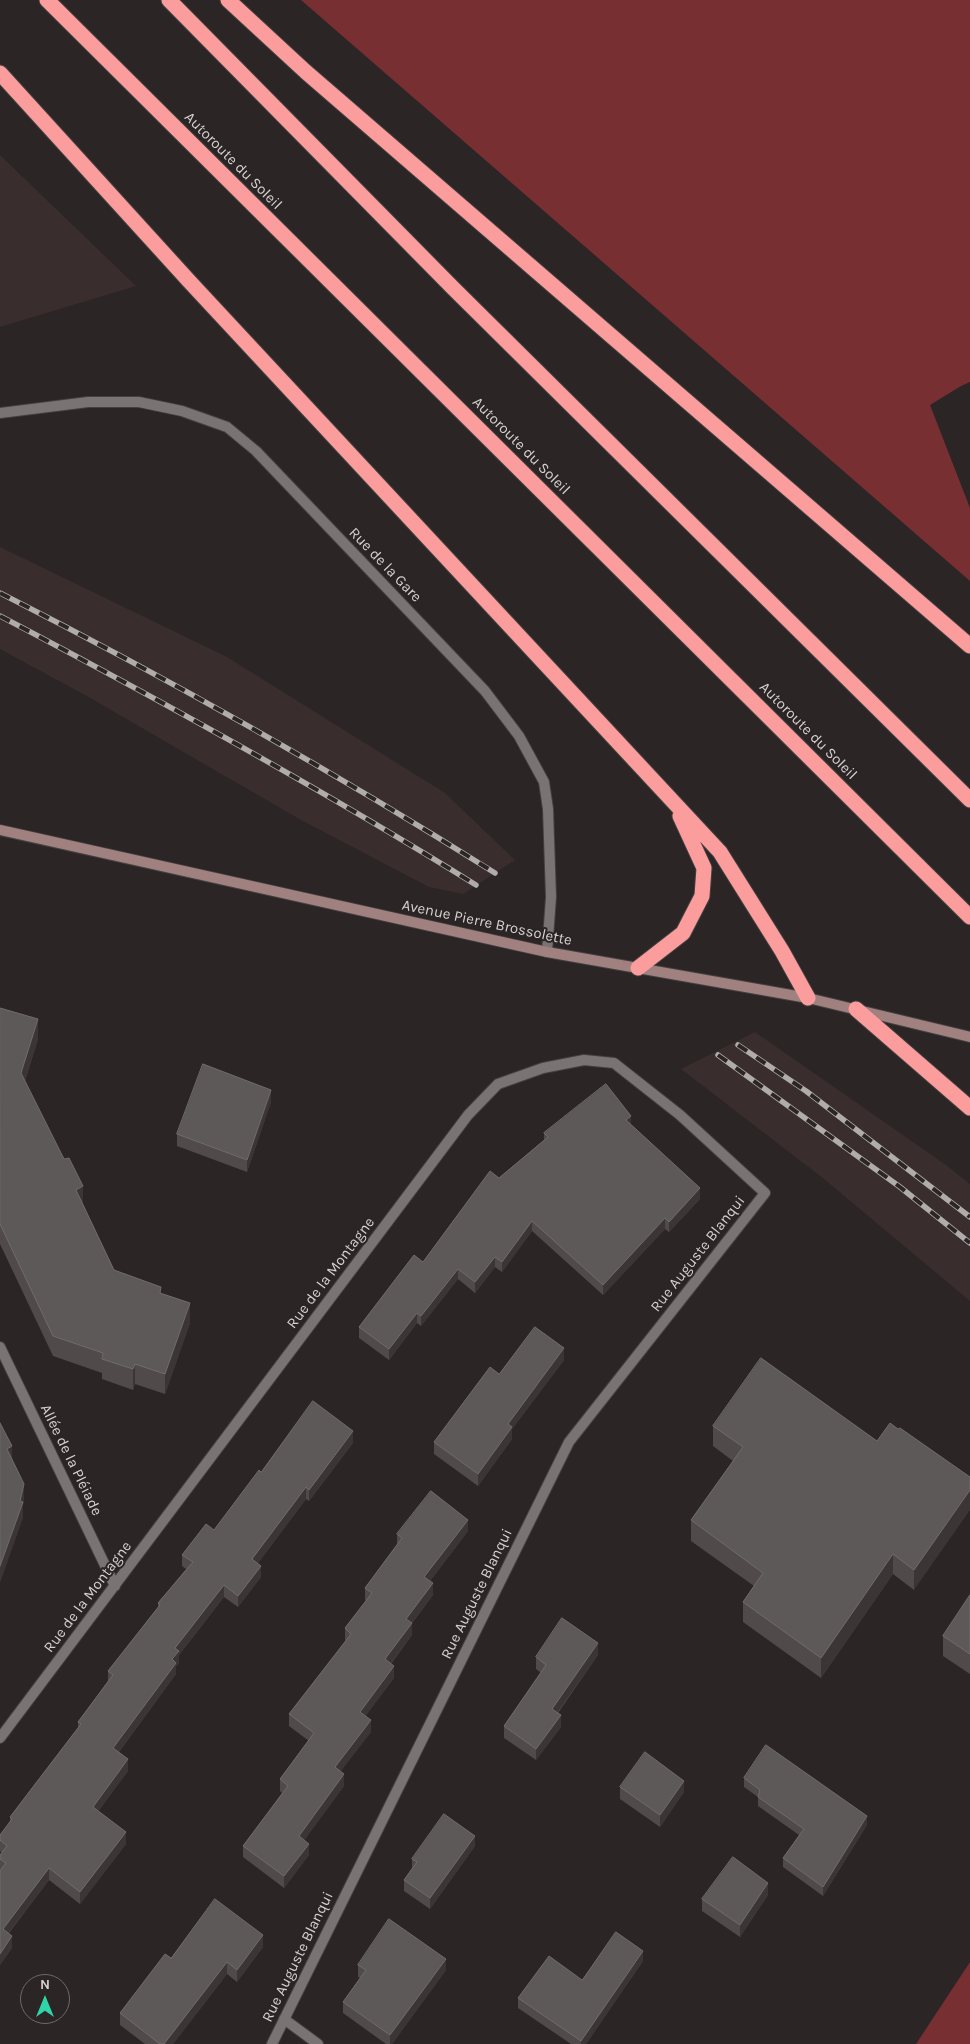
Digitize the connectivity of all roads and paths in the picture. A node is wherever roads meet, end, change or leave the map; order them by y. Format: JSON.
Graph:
{"nodes":[{"id":1,"x":47,"y":0,"type":"edge"},
{"id":2,"x":169,"y":0,"type":"edge"},
{"id":3,"x":228,"y":0,"type":"edge"},
{"id":4,"x":0,"y":73,"type":"edge"},
{"id":5,"x":0,"y":413,"type":"edge"},
{"id":6,"x":970,"y":646,"type":"edge"},
{"id":7,"x":970,"y":800,"type":"edge"},
{"id":8,"x":675,"y":805,"type":"junction"},
{"id":9,"x":0,"y":830,"type":"edge"},
{"id":10,"x":970,"y":917,"type":"edge"},
{"id":11,"x":547,"y":952,"type":"junction"},
{"id":12,"x":638,"y":968,"type":"junction"},
{"id":13,"x":808,"y":998,"type":"junction"},
{"id":14,"x":856,"y":1009,"type":"junction"},
{"id":15,"x":970,"y":1037,"type":"edge"},
{"id":16,"x":970,"y":1108,"type":"edge"},
{"id":17,"x":765,"y":1193,"type":"joint"},
{"id":18,"x":0,"y":1347,"type":"edge"},
{"id":19,"x":115,"y":1586,"type":"junction"},
{"id":20,"x":0,"y":1738,"type":"edge"},
{"id":21,"x":284,"y":2019,"type":"junction"},
{"id":22,"x":272,"y":2044,"type":"edge"},
{"id":23,"x":318,"y":2044,"type":"edge"}],
"edges":[{"from":1,"to":10,"type":"highway","name":"Autoroute du Soleil"},
{"from":2,"to":7,"type":"highway"},
{"from":3,"to":6,"type":"highway"},
{"from":4,"to":8,"type":"highway"},
{"from":5,"to":11,"type":"street","name":"Rue de la Gare"},
{"from":8,"to":12,"type":"highway"},
{"from":8,"to":13,"type":"highway"},
{"from":9,"to":11,"type":"main road","name":"Avenue Pierre Brossolette"},
{"from":11,"to":12,"type":"main road","name":"Avenue Pierre Brossolette"},
{"from":12,"to":13,"type":"main road","name":"Avenue Pierre Brossolette"},
{"from":13,"to":14,"type":"main road","name":"Avenue Pierre Brossolette"},
{"from":14,"to":15,"type":"main road","name":"Avenue Pierre Brossolette"},
{"from":14,"to":16,"type":"highway"},
{"from":17,"to":19,"type":"street","name":"Rue de la Montagne"},
{"from":17,"to":21,"type":"street","name":"Rue Auguste Blanqui"},
{"from":18,"to":19,"type":"street","name":"Allée de la Pléiade"},
{"from":19,"to":20,"type":"street","name":"Rue de la Montagne"},
{"from":21,"to":22,"type":"street","name":"Rue Auguste Blanqui"},
{"from":21,"to":23,"type":"street"}]}
